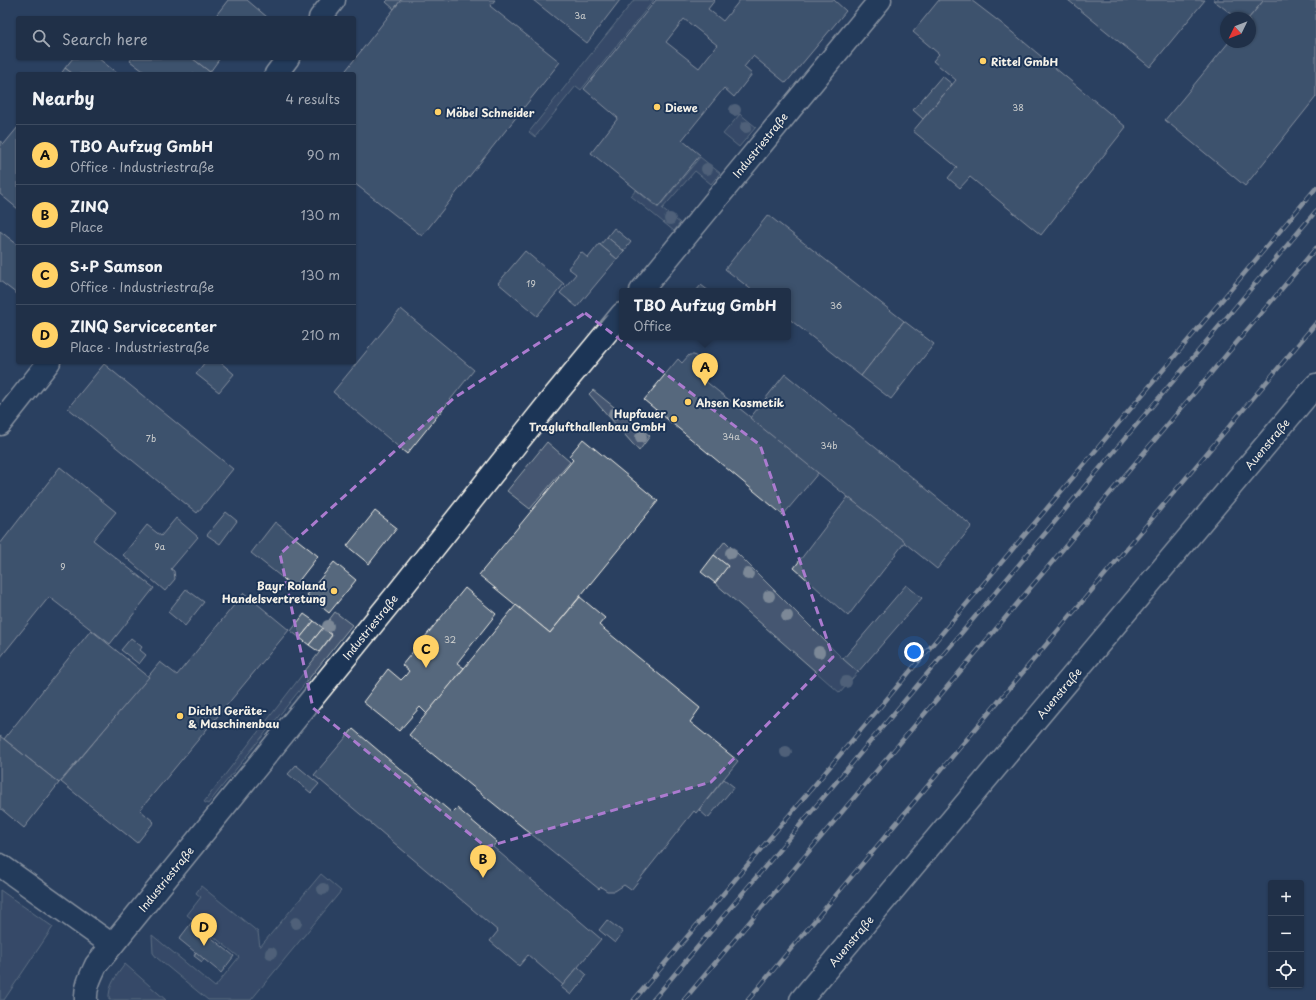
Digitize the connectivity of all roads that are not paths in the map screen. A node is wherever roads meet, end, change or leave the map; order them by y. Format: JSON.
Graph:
{"nodes":[{"id":1,"x":334,"y":0,"type":"edge"},
{"id":2,"x":880,"y":0,"type":"edge"},
{"id":3,"x":322,"y":16,"type":"edge"},
{"id":4,"x":286,"y":60,"type":"edge"},
{"id":5,"x":278,"y":72,"type":"edge"},
{"id":6,"x":643,"y":288,"type":"edge"},
{"id":7,"x":619,"y":318,"type":"edge"},
{"id":8,"x":47,"y":364,"type":"edge"},
{"id":9,"x":1316,"y":384,"type":"edge"},
{"id":10,"x":0,"y":424,"type":"edge"},
{"id":11,"x":0,"y":865,"type":"edge"},
{"id":12,"x":115,"y":942,"type":"junction"},
{"id":13,"x":86,"y":1000,"type":"edge"},
{"id":14,"x":801,"y":1000,"type":"edge"}],
"edges":[{"from":1,"to":3,"type":"street"},
{"from":2,"to":6,"type":"street","name":"Industriestraße"},
{"from":4,"to":5,"type":"street"},
{"from":7,"to":12,"type":"street","name":"Industriestraße"},
{"from":8,"to":10,"type":"street"},
{"from":9,"to":14,"type":"street","name":"Auenstraße"},
{"from":11,"to":12,"type":"street"},
{"from":12,"to":13,"type":"street","name":"Industriestraße"}]}
